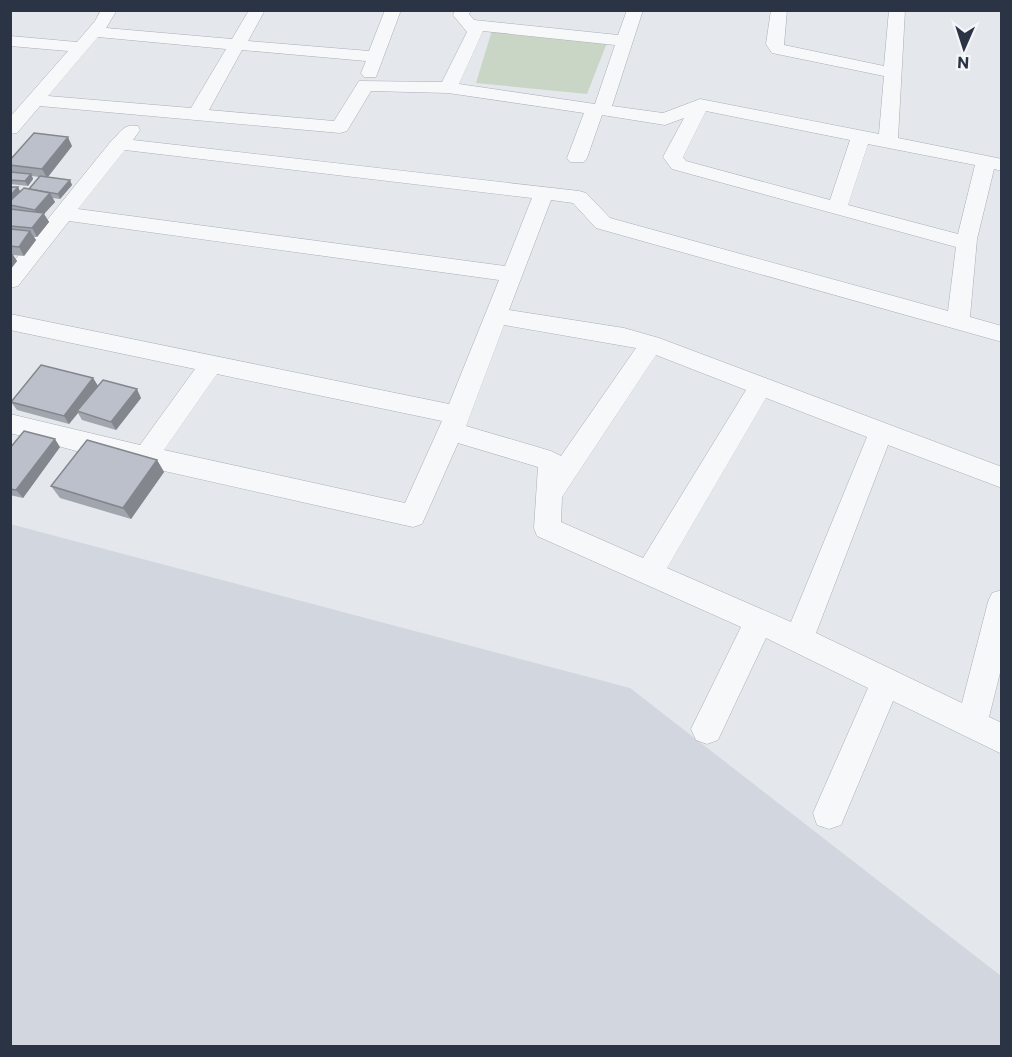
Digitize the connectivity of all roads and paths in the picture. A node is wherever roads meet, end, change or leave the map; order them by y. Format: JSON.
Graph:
{"nodes":[{"id":1,"x":109,"y":10,"type":"edge"},
{"id":2,"x":257,"y":10,"type":"edge"},
{"id":3,"x":393,"y":10,"type":"edge"},
{"id":4,"x":635,"y":10,"type":"edge"},
{"id":5,"x":779,"y":10,"type":"edge"},
{"id":6,"x":897,"y":10,"type":"edge"},
{"id":7,"x":466,"y":17,"type":"edge"},
{"id":8,"x":94,"y":32,"type":"junction"},
{"id":9,"x":10,"y":41,"type":"edge"},
{"id":10,"x":625,"y":41,"type":"junction"},
{"id":11,"x":236,"y":44,"type":"junction"},
{"id":12,"x":81,"y":47,"type":"junction"},
{"id":13,"x":376,"y":57,"type":"junction"},
{"id":14,"x":893,"y":73,"type":"junction"},
{"id":15,"x":365,"y":86,"type":"junction"},
{"id":16,"x":447,"y":88,"type":"junction"},
{"id":17,"x":33,"y":102,"type":"junction"},
{"id":18,"x":10,"y":103,"type":"edge"},
{"id":19,"x":700,"y":104,"type":"junction"},
{"id":20,"x":598,"y":109,"type":"junction"},
{"id":21,"x":148,"y":110,"type":"junction"},
{"id":22,"x":197,"y":114,"type":"junction"},
{"id":23,"x":10,"y":129,"type":"edge"},
{"id":24,"x":861,"y":136,"type":"junction"},
{"id":25,"x":888,"y":141,"type":"junction"},
{"id":26,"x":119,"y":144,"type":"junction"},
{"id":27,"x":577,"y":158,"type":"dead end"},
{"id":28,"x":994,"y":164,"type":"edge"},
{"id":29,"x":544,"y":193,"type":"junction"},
{"id":30,"x":837,"y":209,"type":"junction"},
{"id":31,"x":64,"y":214,"type":"junction"},
{"id":32,"x":967,"y":239,"type":"junction"},
{"id":33,"x":512,"y":274,"type":"junction"},
{"id":34,"x":10,"y":281,"type":"edge"},
{"id":35,"x":496,"y":316,"type":"junction"},
{"id":36,"x":10,"y":322,"type":"edge"},
{"id":37,"x":958,"y":322,"type":"junction"},
{"id":38,"x":1002,"y":334,"type":"edge"},
{"id":39,"x":651,"y":344,"type":"junction"},
{"id":40,"x":211,"y":364,"type":"junction"},
{"id":41,"x":761,"y":386,"type":"junction"},
{"id":42,"x":10,"y":423,"type":"edge"},
{"id":43,"x":454,"y":423,"type":"junction"},
{"id":44,"x":880,"y":432,"type":"junction"},
{"id":45,"x":146,"y":456,"type":"junction"},
{"id":46,"x":1002,"y":478,"type":"edge"},
{"id":47,"x":549,"y":495,"type":"junction"},
{"id":48,"x":649,"y":573,"type":"junction"},
{"id":49,"x":1002,"y":602,"type":"edge"},
{"id":50,"x":759,"y":621,"type":"junction"},
{"id":51,"x":799,"y":639,"type":"junction"},
{"id":52,"x":886,"y":682,"type":"junction"},
{"id":53,"x":972,"y":724,"type":"junction"},
{"id":54,"x":707,"y":729,"type":"dead end"},
{"id":55,"x":1002,"y":739,"type":"edge"},
{"id":56,"x":830,"y":813,"type":"dead end"}],
"edges":[{"from":1,"to":8,"type":"street"},
{"from":2,"to":11,"type":"street"},
{"from":3,"to":13,"type":"street"},
{"from":4,"to":10,"type":"street"},
{"from":5,"to":14,"type":"street"},
{"from":6,"to":14,"type":"street"},
{"from":7,"to":10,"type":"street"},
{"from":7,"to":16,"type":"street"},
{"from":8,"to":11,"type":"street"},
{"from":8,"to":12,"type":"street"},
{"from":9,"to":12,"type":"street"},
{"from":10,"to":20,"type":"street"},
{"from":11,"to":13,"type":"street"},
{"from":11,"to":22,"type":"street"},
{"from":12,"to":17,"type":"street"},
{"from":13,"to":15,"type":"street"},
{"from":14,"to":25,"type":"street"},
{"from":15,"to":16,"type":"street"},
{"from":15,"to":22,"type":"street"},
{"from":16,"to":20,"type":"street"},
{"from":17,"to":18,"type":"street"},
{"from":17,"to":21,"type":"street"},
{"from":17,"to":23,"type":"street"},
{"from":19,"to":20,"type":"street"},
{"from":19,"to":24,"type":"street"},
{"from":19,"to":30,"type":"street"},
{"from":20,"to":27,"type":"street"},
{"from":21,"to":22,"type":"street"},
{"from":21,"to":26,"type":"street"},
{"from":24,"to":25,"type":"street"},
{"from":24,"to":30,"type":"street"},
{"from":25,"to":28,"type":"street"},
{"from":26,"to":29,"type":"street"},
{"from":26,"to":31,"type":"street"},
{"from":28,"to":32,"type":"street"},
{"from":29,"to":33,"type":"street"},
{"from":29,"to":37,"type":"street"},
{"from":30,"to":32,"type":"street"},
{"from":31,"to":33,"type":"street"},
{"from":31,"to":34,"type":"street"},
{"from":32,"to":37,"type":"street"},
{"from":33,"to":35,"type":"street"},
{"from":35,"to":39,"type":"street"},
{"from":35,"to":43,"type":"street"},
{"from":36,"to":40,"type":"street"},
{"from":37,"to":38,"type":"street"},
{"from":39,"to":41,"type":"street"},
{"from":39,"to":47,"type":"street"},
{"from":40,"to":43,"type":"street"},
{"from":40,"to":45,"type":"street"},
{"from":41,"to":44,"type":"street"},
{"from":41,"to":48,"type":"street"},
{"from":42,"to":45,"type":"street"},
{"from":43,"to":45,"type":"street"},
{"from":43,"to":47,"type":"street"},
{"from":44,"to":46,"type":"street"},
{"from":44,"to":51,"type":"street"},
{"from":47,"to":48,"type":"street"},
{"from":48,"to":50,"type":"street"},
{"from":49,"to":53,"type":"street"},
{"from":50,"to":51,"type":"street"},
{"from":50,"to":54,"type":"street"},
{"from":51,"to":52,"type":"street"},
{"from":52,"to":53,"type":"street"},
{"from":52,"to":56,"type":"street"},
{"from":53,"to":55,"type":"street"}]}
